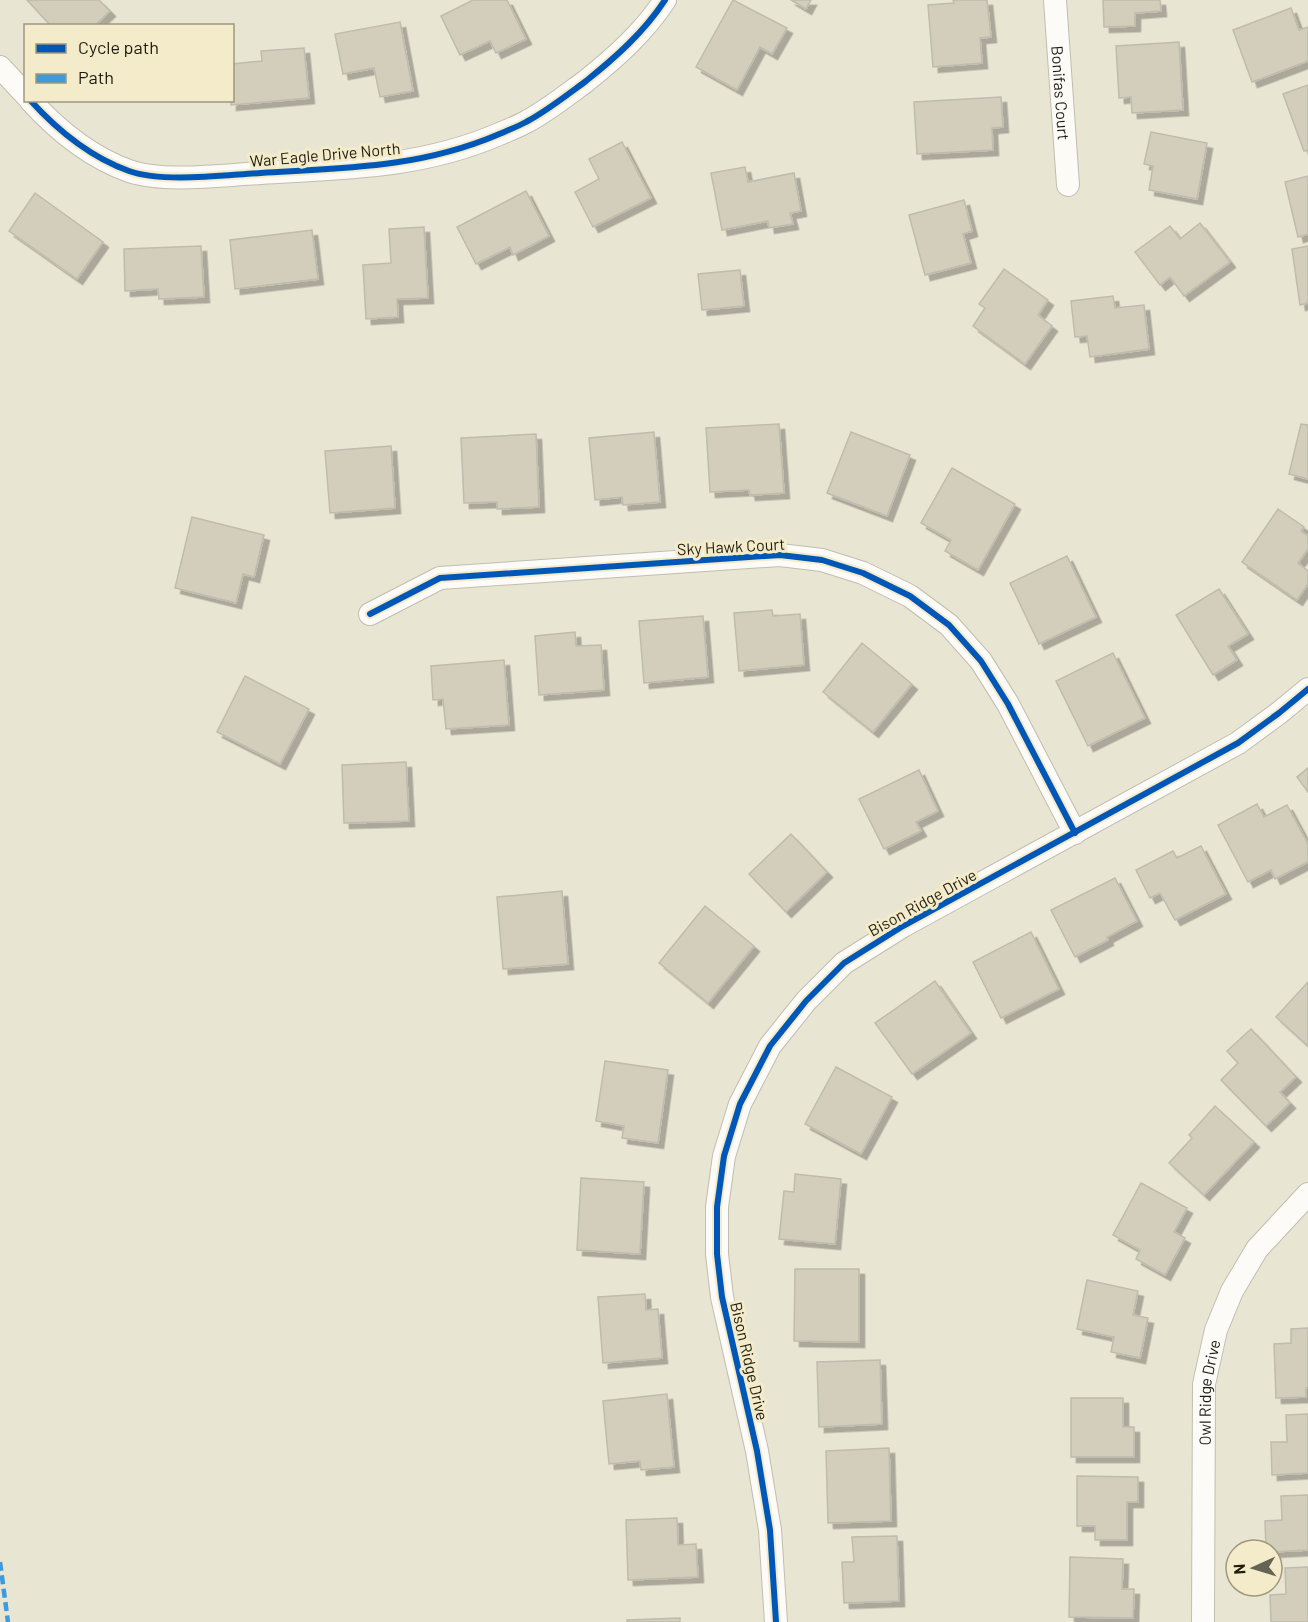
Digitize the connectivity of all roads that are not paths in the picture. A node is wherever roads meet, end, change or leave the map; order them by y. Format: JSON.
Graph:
{"nodes":[{"id":1,"x":665,"y":0,"type":"edge"},
{"id":2,"x":1055,"y":0,"type":"edge"},
{"id":3,"x":0,"y":67,"type":"edge"},
{"id":4,"x":24,"y":93,"type":"edge"},
{"id":5,"x":32,"y":102,"type":"edge"},
{"id":6,"x":1068,"y":185,"type":"dead end"},
{"id":7,"x":370,"y":614,"type":"dead end"},
{"id":8,"x":1308,"y":689,"type":"edge"},
{"id":9,"x":1075,"y":833,"type":"junction"},
{"id":10,"x":1308,"y":1194,"type":"edge"},
{"id":11,"x":776,"y":1622,"type":"edge"},
{"id":12,"x":1203,"y":1622,"type":"edge"}],
"edges":[{"from":1,"to":5,"type":"street","name":"War Eagle Drive North"},
{"from":2,"to":6,"type":"street","name":"Bonifas Court"},
{"from":3,"to":4,"type":"street"},
{"from":7,"to":9,"type":"street","name":"Sky Hawk Court"},
{"from":8,"to":9,"type":"street","name":"Bison Ridge Drive"},
{"from":9,"to":11,"type":"street","name":"Bison Ridge Drive"},
{"from":10,"to":12,"type":"street","name":"Owl Ridge Drive"}]}
